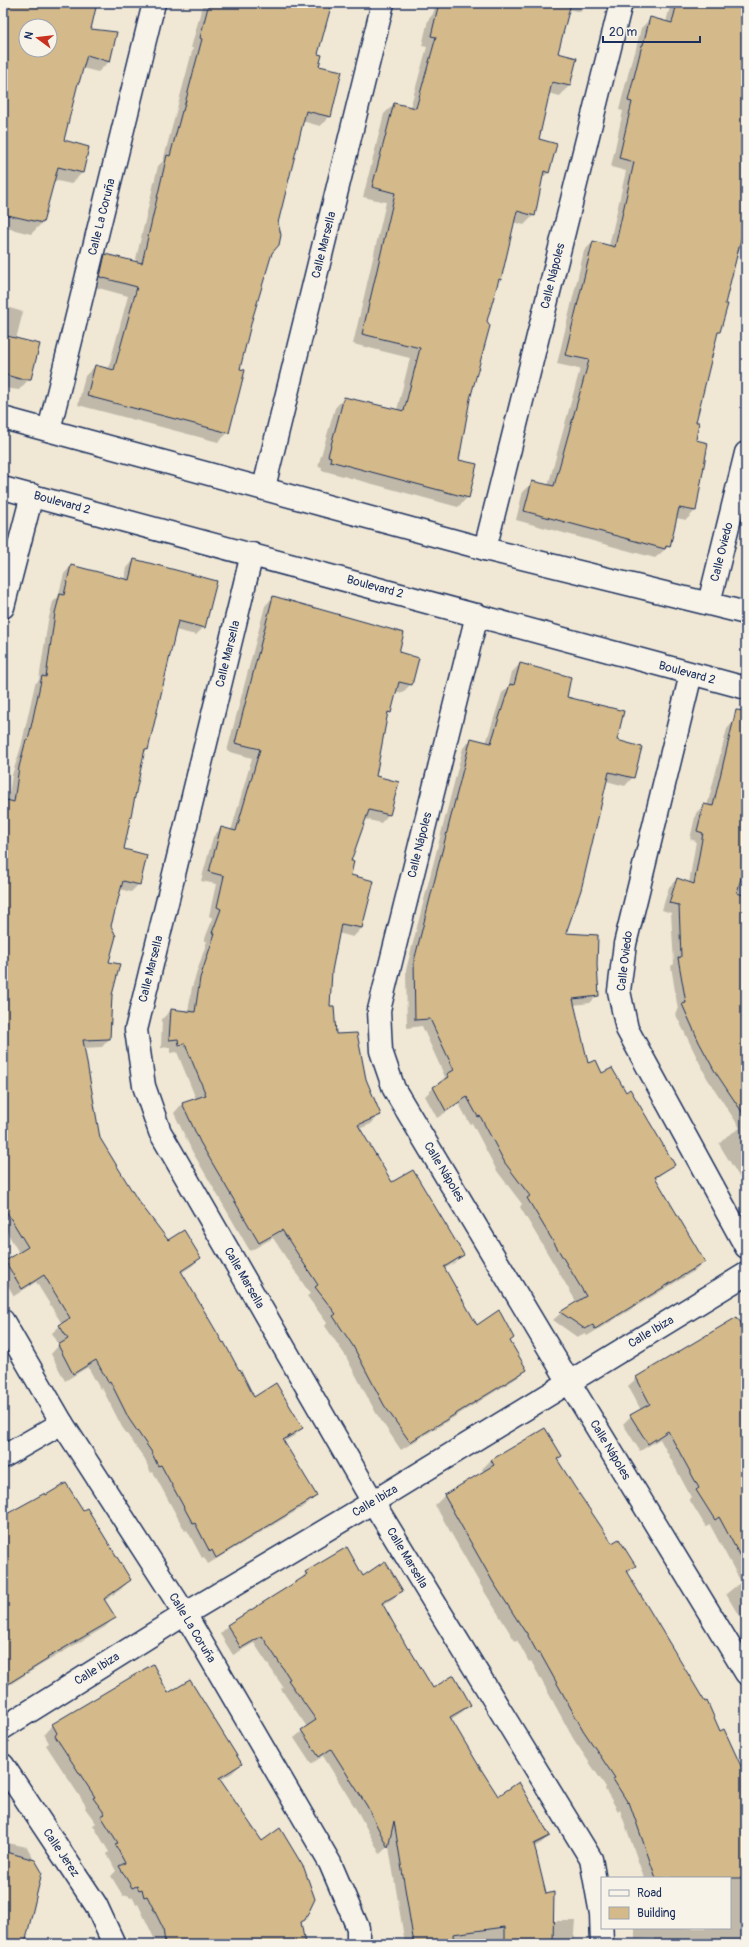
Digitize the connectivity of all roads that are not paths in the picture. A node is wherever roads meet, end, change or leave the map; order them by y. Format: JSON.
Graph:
{"nodes":[{"id":1,"x":154,"y":3,"type":"edge"},
{"id":2,"x":383,"y":3,"type":"edge"},
{"id":3,"x":621,"y":3,"type":"edge"},
{"id":4,"x":3,"y":418,"type":"edge"},
{"id":5,"x":50,"y":430,"type":"junction"},
{"id":6,"x":746,"y":453,"type":"edge"},
{"id":7,"x":3,"y":488,"type":"edge"},
{"id":8,"x":264,"y":488,"type":"junction"},
{"id":9,"x":32,"y":495,"type":"junction"},
{"id":10,"x":485,"y":549,"type":"junction"},
{"id":11,"x":252,"y":554,"type":"junction"},
{"id":12,"x":709,"y":603,"type":"junction"},
{"id":13,"x":3,"y":607,"type":"edge"},
{"id":14,"x":746,"y":613,"type":"edge"},
{"id":15,"x":477,"y":615,"type":"junction"},
{"id":16,"x":691,"y":674,"type":"junction"},
{"id":17,"x":746,"y":688,"type":"edge"},
{"id":18,"x":746,"y":1247,"type":"edge"},
{"id":19,"x":746,"y":1274,"type":"edge"},
{"id":20,"x":3,"y":1321,"type":"edge"},
{"id":21,"x":569,"y":1382,"type":"junction"},
{"id":22,"x":62,"y":1423,"type":"junction"},
{"id":23,"x":3,"y":1457,"type":"edge"},
{"id":24,"x":374,"y":1502,"type":"junction"},
{"id":25,"x":185,"y":1614,"type":"junction"},
{"id":26,"x":746,"y":1673,"type":"edge"},
{"id":27,"x":3,"y":1728,"type":"edge"},
{"id":28,"x":3,"y":1765,"type":"edge"},
{"id":29,"x":601,"y":1914,"type":"edge"},
{"id":30,"x":602,"y":1929,"type":"edge"},
{"id":31,"x":114,"y":1944,"type":"edge"},
{"id":32,"x":358,"y":1944,"type":"edge"},
{"id":33,"x":602,"y":1944,"type":"edge"}],
"edges":[{"from":1,"to":5,"type":"street","name":"Calle La Coruña"},
{"from":2,"to":8,"type":"street","name":"Calle Marsella"},
{"from":3,"to":10,"type":"street","name":"Calle Nápoles"},
{"from":4,"to":5,"type":"street"},
{"from":5,"to":8,"type":"street"},
{"from":6,"to":12,"type":"street","name":"Calle Oviedo"},
{"from":7,"to":9,"type":"street","name":"Boulevard 2"},
{"from":8,"to":10,"type":"street"},
{"from":9,"to":11,"type":"street","name":"Boulevard 2"},
{"from":9,"to":13,"type":"street"},
{"from":10,"to":12,"type":"street"},
{"from":11,"to":15,"type":"street","name":"Boulevard 2"},
{"from":11,"to":24,"type":"street","name":"Calle Marsella"},
{"from":12,"to":14,"type":"street"},
{"from":15,"to":16,"type":"street","name":"Boulevard 2"},
{"from":15,"to":21,"type":"street","name":"Calle Nápoles"},
{"from":16,"to":17,"type":"street","name":"Boulevard 2"},
{"from":16,"to":18,"type":"street","name":"Calle Oviedo"},
{"from":19,"to":21,"type":"street","name":"Calle Ibiza"},
{"from":20,"to":22,"type":"street","name":"Calle La Coruña"},
{"from":21,"to":24,"type":"street","name":"Calle Ibiza"},
{"from":21,"to":26,"type":"street","name":"Calle Nápoles"},
{"from":22,"to":23,"type":"street"},
{"from":22,"to":25,"type":"street","name":"Calle La Coruña"},
{"from":24,"to":25,"type":"street","name":"Calle Ibiza"},
{"from":24,"to":29,"type":"street","name":"Calle Marsella"},
{"from":25,"to":27,"type":"street","name":"Calle Ibiza"},
{"from":25,"to":32,"type":"street","name":"Calle La Coruña"},
{"from":28,"to":31,"type":"street","name":"Calle Jerez"},
{"from":30,"to":33,"type":"street","name":"Calle Marsella"}]}
